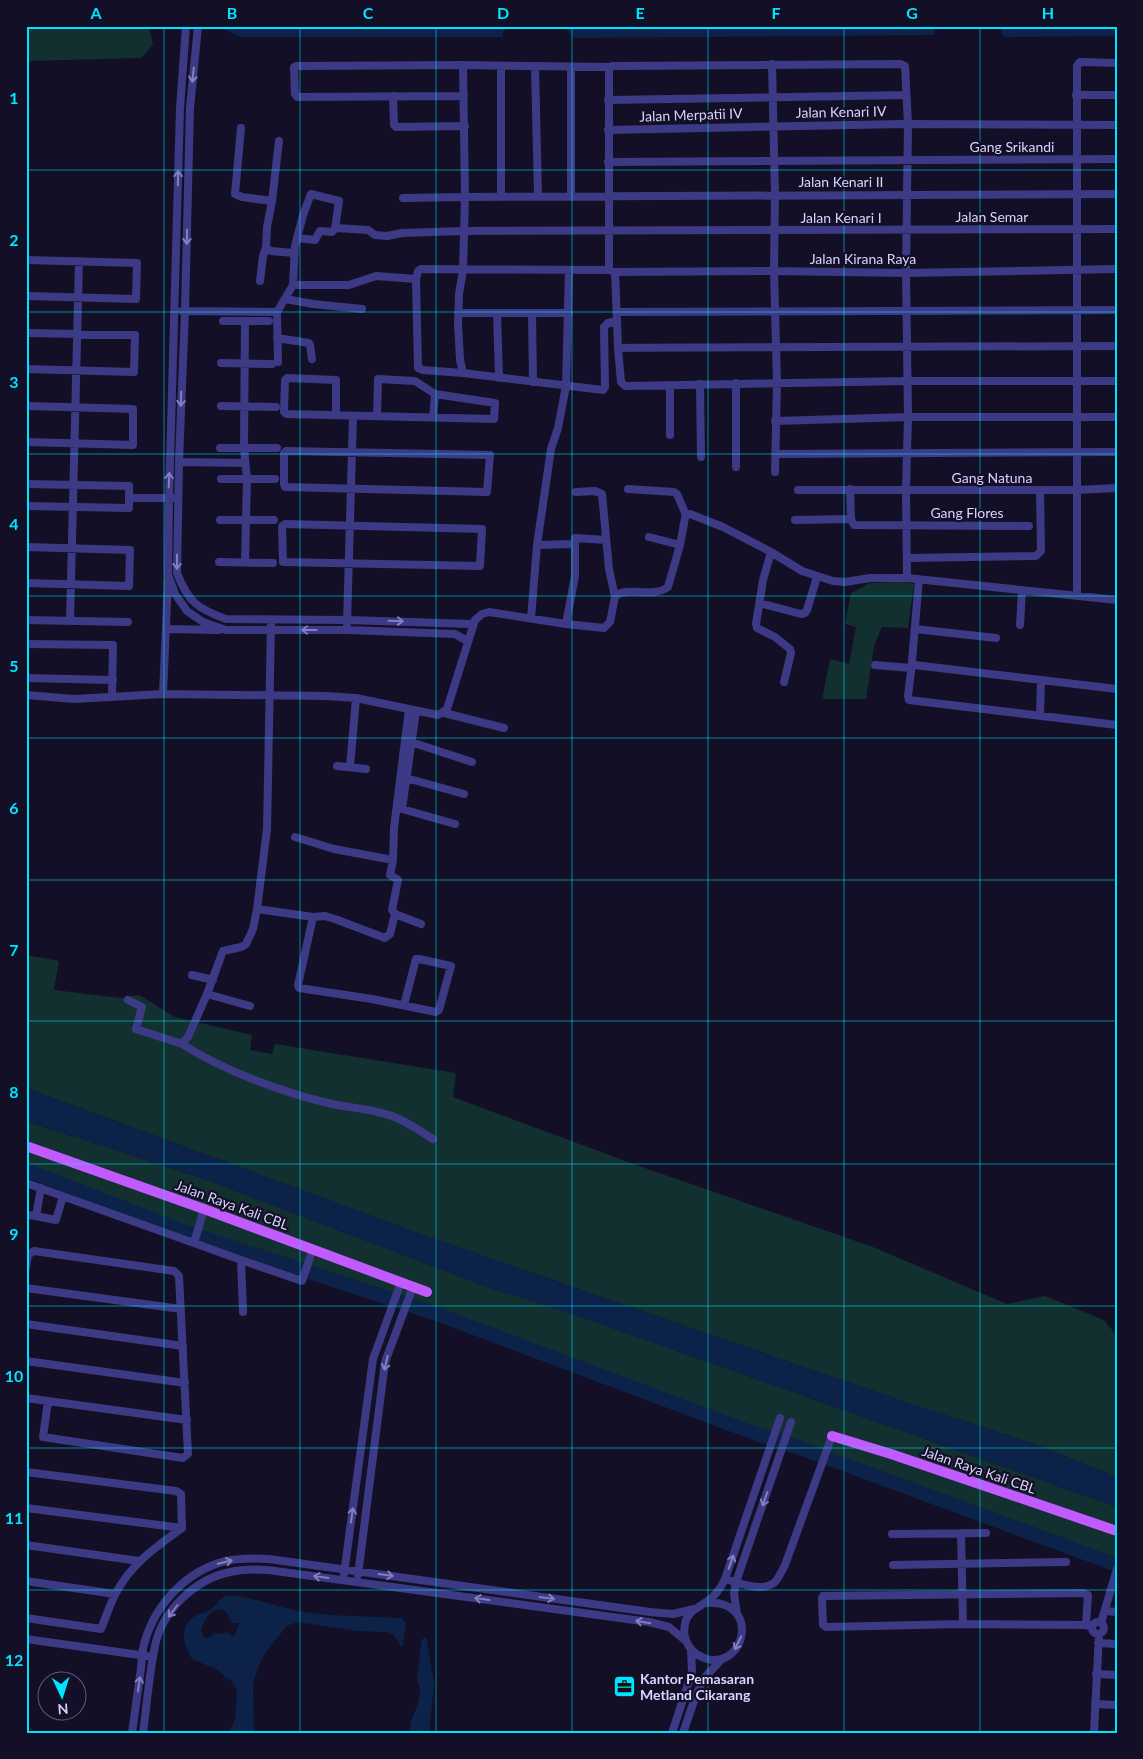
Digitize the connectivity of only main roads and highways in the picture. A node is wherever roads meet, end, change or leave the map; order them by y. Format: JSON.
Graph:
{"nodes":[{"id":1,"x":26,"y":1146,"type":"edge"},
{"id":2,"x":427,"y":1292,"type":"dead end"},
{"id":3,"x":832,"y":1436,"type":"road end"},
{"id":4,"x":1117,"y":1532,"type":"edge"}],
"edges":[{"from":1,"to":2,"type":"main road","name":"Jalan Raya Kali CBL"},
{"from":3,"to":4,"type":"main road","name":"Jalan Raya Kali CBL"}]}
